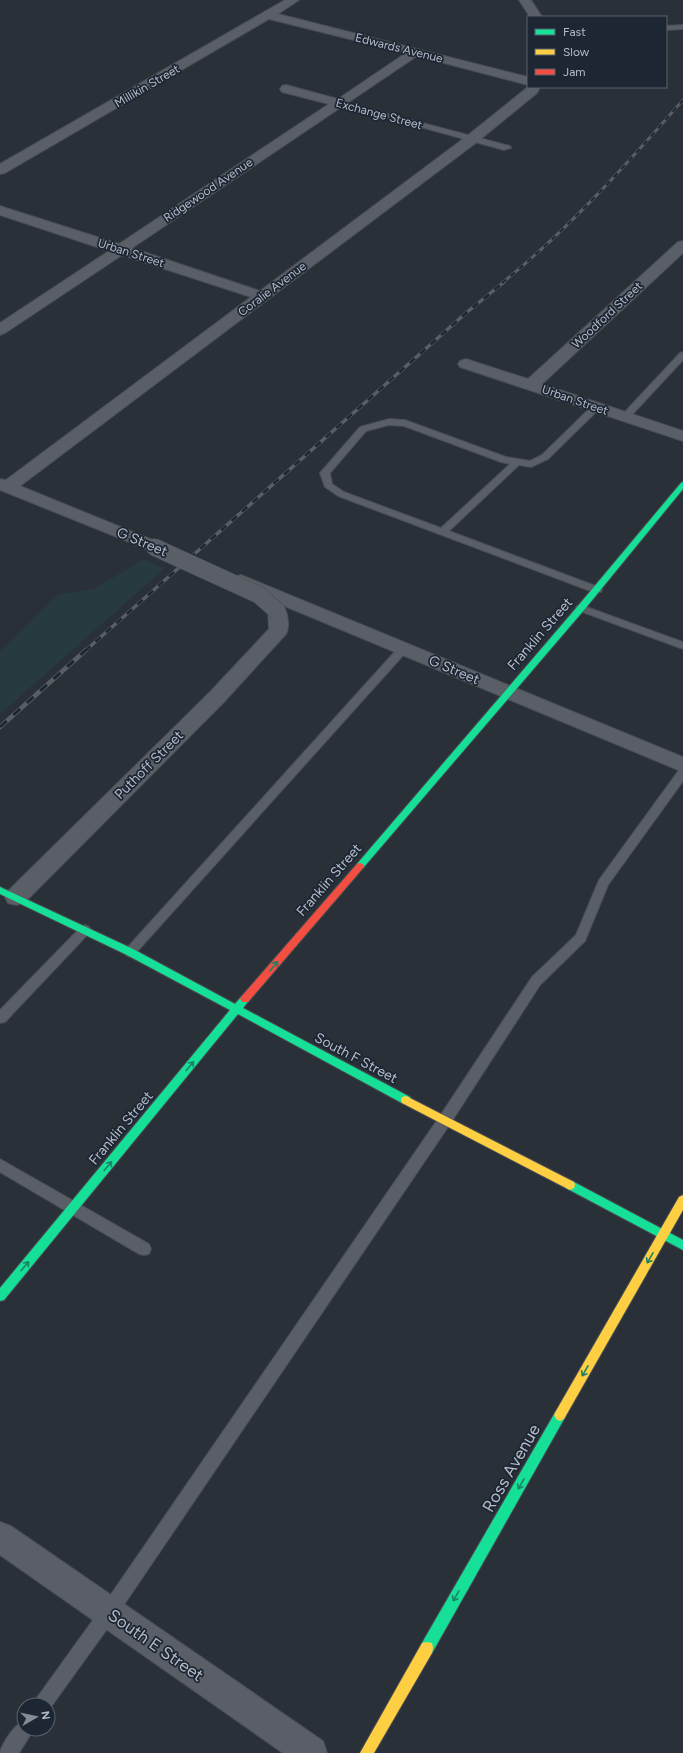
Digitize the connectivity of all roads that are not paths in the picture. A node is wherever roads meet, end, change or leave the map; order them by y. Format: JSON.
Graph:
{"nodes":[{"id":1,"x":293,"y":0,"type":"edge"},
{"id":2,"x":525,"y":0,"type":"edge"},
{"id":3,"x":269,"y":15,"type":"junction"},
{"id":4,"x":535,"y":16,"type":"edge"},
{"id":5,"x":683,"y":27,"type":"edge"},
{"id":6,"x":667,"y":28,"type":"edge"},
{"id":7,"x":416,"y":52,"type":"junction"},
{"id":8,"x":527,"y":81,"type":"edge"},
{"id":9,"x":286,"y":88,"type":"dead end"},
{"id":10,"x":534,"y":88,"type":"edge"},
{"id":11,"x":339,"y":103,"type":"junction"},
{"id":12,"x":472,"y":139,"type":"junction"},
{"id":13,"x":507,"y":148,"type":"dead end"},
{"id":14,"x":0,"y":170,"type":"edge"},
{"id":15,"x":0,"y":210,"type":"edge"},
{"id":16,"x":683,"y":245,"type":"edge"},
{"id":17,"x":118,"y":249,"type":"junction"},
{"id":18,"x":262,"y":296,"type":"junction"},
{"id":19,"x":0,"y":330,"type":"edge"},
{"id":20,"x":683,"y":355,"type":"edge"},
{"id":21,"x":466,"y":364,"type":"dead end"},
{"id":22,"x":531,"y":385,"type":"junction"},
{"id":23,"x":594,"y":408,"type":"junction"},
{"id":24,"x":625,"y":417,"type":"junction"},
{"id":25,"x":683,"y":436,"type":"edge"},
{"id":26,"x":517,"y":462,"type":"junction"},
{"id":27,"x":683,"y":484,"type":"edge"},
{"id":28,"x":4,"y":486,"type":"edge"},
{"id":29,"x":443,"y":532,"type":"junction"},
{"id":30,"x":225,"y":574,"type":"dead end"},
{"id":31,"x":596,"y":590,"type":"junction"},
{"id":32,"x":581,"y":608,"type":"junction"},
{"id":33,"x":277,"y":611,"type":"joint"},
{"id":34,"x":683,"y":646,"type":"edge"},
{"id":35,"x":403,"y":649,"type":"junction"},
{"id":36,"x":508,"y":693,"type":"junction"},
{"id":37,"x":683,"y":765,"type":"edge"},
{"id":38,"x":683,"y":773,"type":"edge"},
{"id":39,"x":8,"y":894,"type":"edge"},
{"id":40,"x":85,"y":930,"type":"junction"},
{"id":41,"x":130,"y":952,"type":"junction"},
{"id":42,"x":236,"y":1010,"type":"junction"},
{"id":43,"x":0,"y":1018,"type":"edge"},
{"id":44,"x":445,"y":1120,"type":"junction"},
{"id":45,"x":0,"y":1165,"type":"edge"},
{"id":46,"x":683,"y":1200,"type":"edge"},
{"id":47,"x":73,"y":1208,"type":"junction"},
{"id":48,"x":663,"y":1235,"type":"junction"},
{"id":49,"x":683,"y":1245,"type":"edge"},
{"id":50,"x":144,"y":1249,"type":"dead end"},
{"id":51,"x":0,"y":1296,"type":"edge"},
{"id":52,"x":0,"y":1538,"type":"edge"},
{"id":53,"x":109,"y":1612,"type":"junction"},
{"id":54,"x":48,"y":1697,"type":"edge"},
{"id":55,"x":19,"y":1737,"type":"edge"},
{"id":56,"x":8,"y":1753,"type":"edge"},
{"id":57,"x":311,"y":1753,"type":"edge"},
{"id":58,"x":367,"y":1753,"type":"edge"}],
"edges":[{"from":1,"to":3,"type":"street","name":"Millikin Street"},
{"from":2,"to":4,"type":"street"},
{"from":3,"to":7,"type":"street","name":"Edwards Avenue"},
{"from":3,"to":14,"type":"street","name":"Millikin Street"},
{"from":5,"to":6,"type":"lane"},
{"from":7,"to":8,"type":"street","name":"Edwards Avenue"},
{"from":7,"to":11,"type":"street","name":"Ridgewood Avenue"},
{"from":9,"to":11,"type":"street","name":"Exchange Street"},
{"from":10,"to":12,"type":"street","name":"Coralie Avenue"},
{"from":11,"to":12,"type":"lane","name":"Exchange Street"},
{"from":11,"to":17,"type":"street","name":"Ridgewood Avenue"},
{"from":12,"to":13,"type":"lane","name":"Exchange Street"},
{"from":12,"to":18,"type":"street","name":"Coralie Avenue"},
{"from":15,"to":17,"type":"street","name":"Urban Street"},
{"from":16,"to":22,"type":"street","name":"Woodford Street"},
{"from":17,"to":18,"type":"street","name":"Urban Street"},
{"from":17,"to":19,"type":"street","name":"Ridgewood Avenue"},
{"from":18,"to":28,"type":"street","name":"Coralie Avenue"},
{"from":20,"to":24,"type":"lane"},
{"from":21,"to":22,"type":"street","name":"Urban Street"},
{"from":22,"to":23,"type":"street","name":"Urban Street"},
{"from":23,"to":24,"type":"street","name":"Urban Street"},
{"from":23,"to":26,"type":"lane"},
{"from":24,"to":25,"type":"street","name":"Urban Street"},
{"from":26,"to":29,"type":"lane"},
{"from":26,"to":29,"type":"lane"},
{"from":27,"to":31,"type":"street","name":"Franklin Street"},
{"from":28,"to":33,"type":"street","name":"G Street","bridge":true},
{"from":29,"to":31,"type":"lane"},
{"from":30,"to":35,"type":"street","name":"G Street"},
{"from":31,"to":32,"type":"street","name":"Franklin Street"},
{"from":32,"to":34,"type":"lane"},
{"from":32,"to":36,"type":"street","name":"Franklin Street"},
{"from":33,"to":39,"type":"street","name":"Puthoff Street"},
{"from":35,"to":36,"type":"street","name":"G Street"},
{"from":35,"to":41,"type":"lane"},
{"from":36,"to":37,"type":"street","name":"G Street"},
{"from":42,"to":36,"type":"street","name":"Franklin Street","one_way":true},
{"from":38,"to":44,"type":"lane"},
{"from":39,"to":40,"type":"street","name":"South F Street"},
{"from":40,"to":41,"type":"street","name":"South F Street"},
{"from":40,"to":43,"type":"lane"},
{"from":41,"to":42,"type":"street","name":"South F Street"},
{"from":42,"to":44,"type":"street","name":"South F Street"},
{"from":47,"to":42,"type":"street","name":"Franklin Street","one_way":true},
{"from":44,"to":48,"type":"street","name":"South F Street"},
{"from":44,"to":53,"type":"lane"},
{"from":45,"to":47,"type":"lane"},
{"from":46,"to":48,"type":"street","name":"Ross Avenue"},
{"from":47,"to":50,"type":"lane"},
{"from":51,"to":47,"type":"street","name":"Franklin Street","one_way":true},
{"from":48,"to":49,"type":"street","name":"South F Street"},
{"from":48,"to":58,"type":"street","name":"Ross Avenue","one_way":true},
{"from":52,"to":53,"type":"street","name":"South E Street"},
{"from":53,"to":54,"type":"lane"},
{"from":53,"to":57,"type":"street","name":"South E Street"},
{"from":55,"to":56,"type":"lane"}]}
